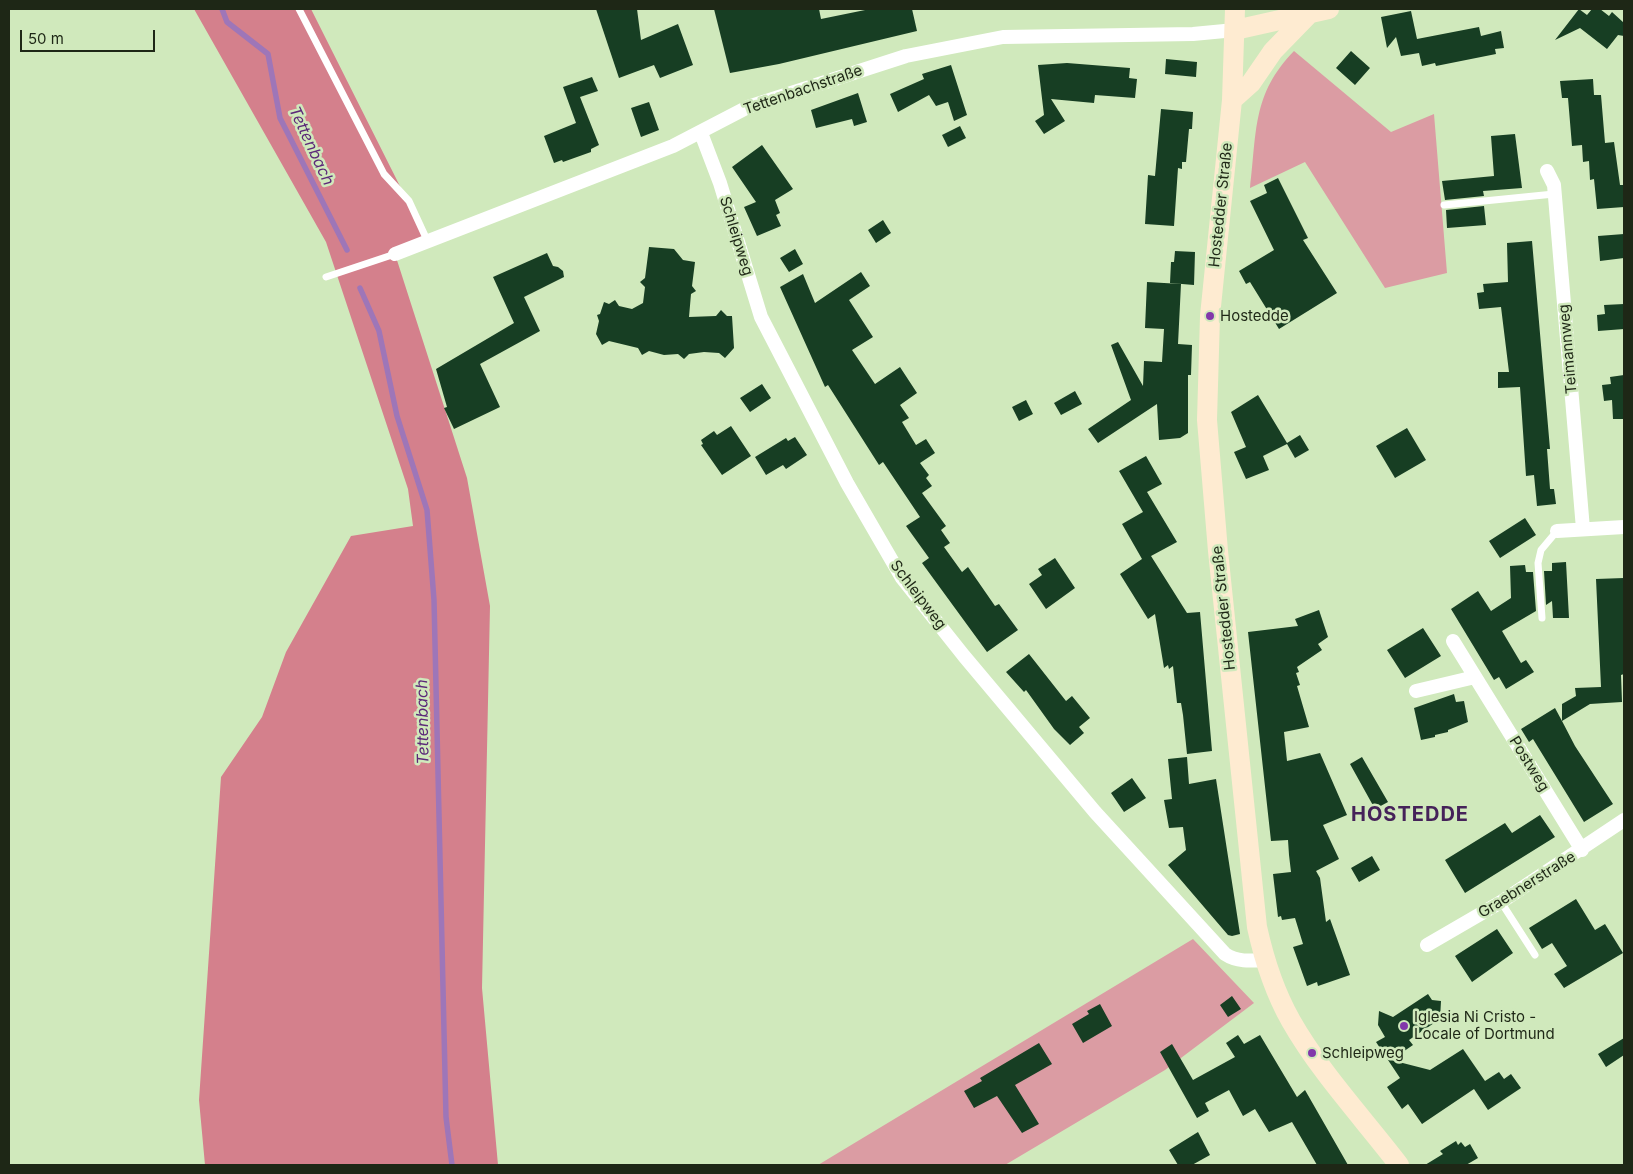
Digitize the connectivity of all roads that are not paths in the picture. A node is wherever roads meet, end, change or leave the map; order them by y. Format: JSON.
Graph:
{"nodes":[{"id":1,"x":299,"y":9,"type":"edge"},
{"id":2,"x":1236,"y":9,"type":"edge"},
{"id":3,"x":1329,"y":9,"type":"edge"},
{"id":4,"x":1309,"y":14,"type":"junction"},
{"id":5,"x":1235,"y":30,"type":"junction"},
{"id":6,"x":1232,"y":100,"type":"junction"},
{"id":7,"x":701,"y":133,"type":"junction"},
{"id":8,"x":1547,"y":171,"type":"dead end"},
{"id":9,"x":1554,"y":194,"type":"junction"},
{"id":10,"x":1444,"y":205,"type":"dead end"},
{"id":11,"x":427,"y":240,"type":"junction"},
{"id":12,"x":395,"y":254,"type":"joint"},
{"id":13,"x":326,"y":277,"type":"dead end"},
{"id":14,"x":1624,"y":527,"type":"edge"},
{"id":15,"x":1582,"y":530,"type":"junction"},
{"id":16,"x":1557,"y":531,"type":"joint"},
{"id":17,"x":1542,"y":618,"type":"dead end"},
{"id":18,"x":1452,"y":641,"type":"dead end"},
{"id":19,"x":1475,"y":677,"type":"junction"},
{"id":20,"x":1416,"y":691,"type":"dead end"},
{"id":21,"x":1624,"y":820,"type":"edge"},
{"id":22,"x":1582,"y":850,"type":"junction"},
{"id":23,"x":1501,"y":902,"type":"junction"},
{"id":24,"x":1426,"y":946,"type":"dead end"},
{"id":25,"x":1535,"y":955,"type":"dead end"},
{"id":26,"x":1264,"y":960,"type":"junction"},
{"id":27,"x":1399,"y":1165,"type":"edge"}],
"edges":[{"from":1,"to":11,"type":"lane"},
{"from":2,"to":5,"type":"main road","name":"Hostedder Straße"},
{"from":3,"to":4,"type":"main road"},
{"from":4,"to":5,"type":"main road"},
{"from":4,"to":6,"type":"main road"},
{"from":5,"to":6,"type":"main road","name":"Hostedder Straße"},
{"from":5,"to":7,"type":"street","name":"Tettenbachstraße"},
{"from":6,"to":26,"type":"main road","name":"Hostedder Straße"},
{"from":7,"to":11,"type":"street","name":"Tettenbachstraße"},
{"from":7,"to":26,"type":"street","name":"Schleipweg"},
{"from":8,"to":9,"type":"street","name":"Teimannweg"},
{"from":9,"to":10,"type":"lane"},
{"from":9,"to":15,"type":"street","name":"Teimannweg"},
{"from":11,"to":12,"type":"street","name":"Tettenbachstraße"},
{"from":12,"to":13,"type":"lane"},
{"from":14,"to":15,"type":"street"},
{"from":15,"to":16,"type":"street"},
{"from":16,"to":17,"type":"lane"},
{"from":18,"to":19,"type":"street","name":"Postweg"},
{"from":19,"to":20,"type":"street"},
{"from":19,"to":22,"type":"street","name":"Postweg"},
{"from":21,"to":22,"type":"street","name":"Graebnerstraße"},
{"from":22,"to":23,"type":"street","name":"Graebnerstraße"},
{"from":23,"to":24,"type":"street","name":"Graebnerstraße"},
{"from":23,"to":25,"type":"lane"},
{"from":26,"to":27,"type":"main road","name":"Hostedder Straße"}]}
